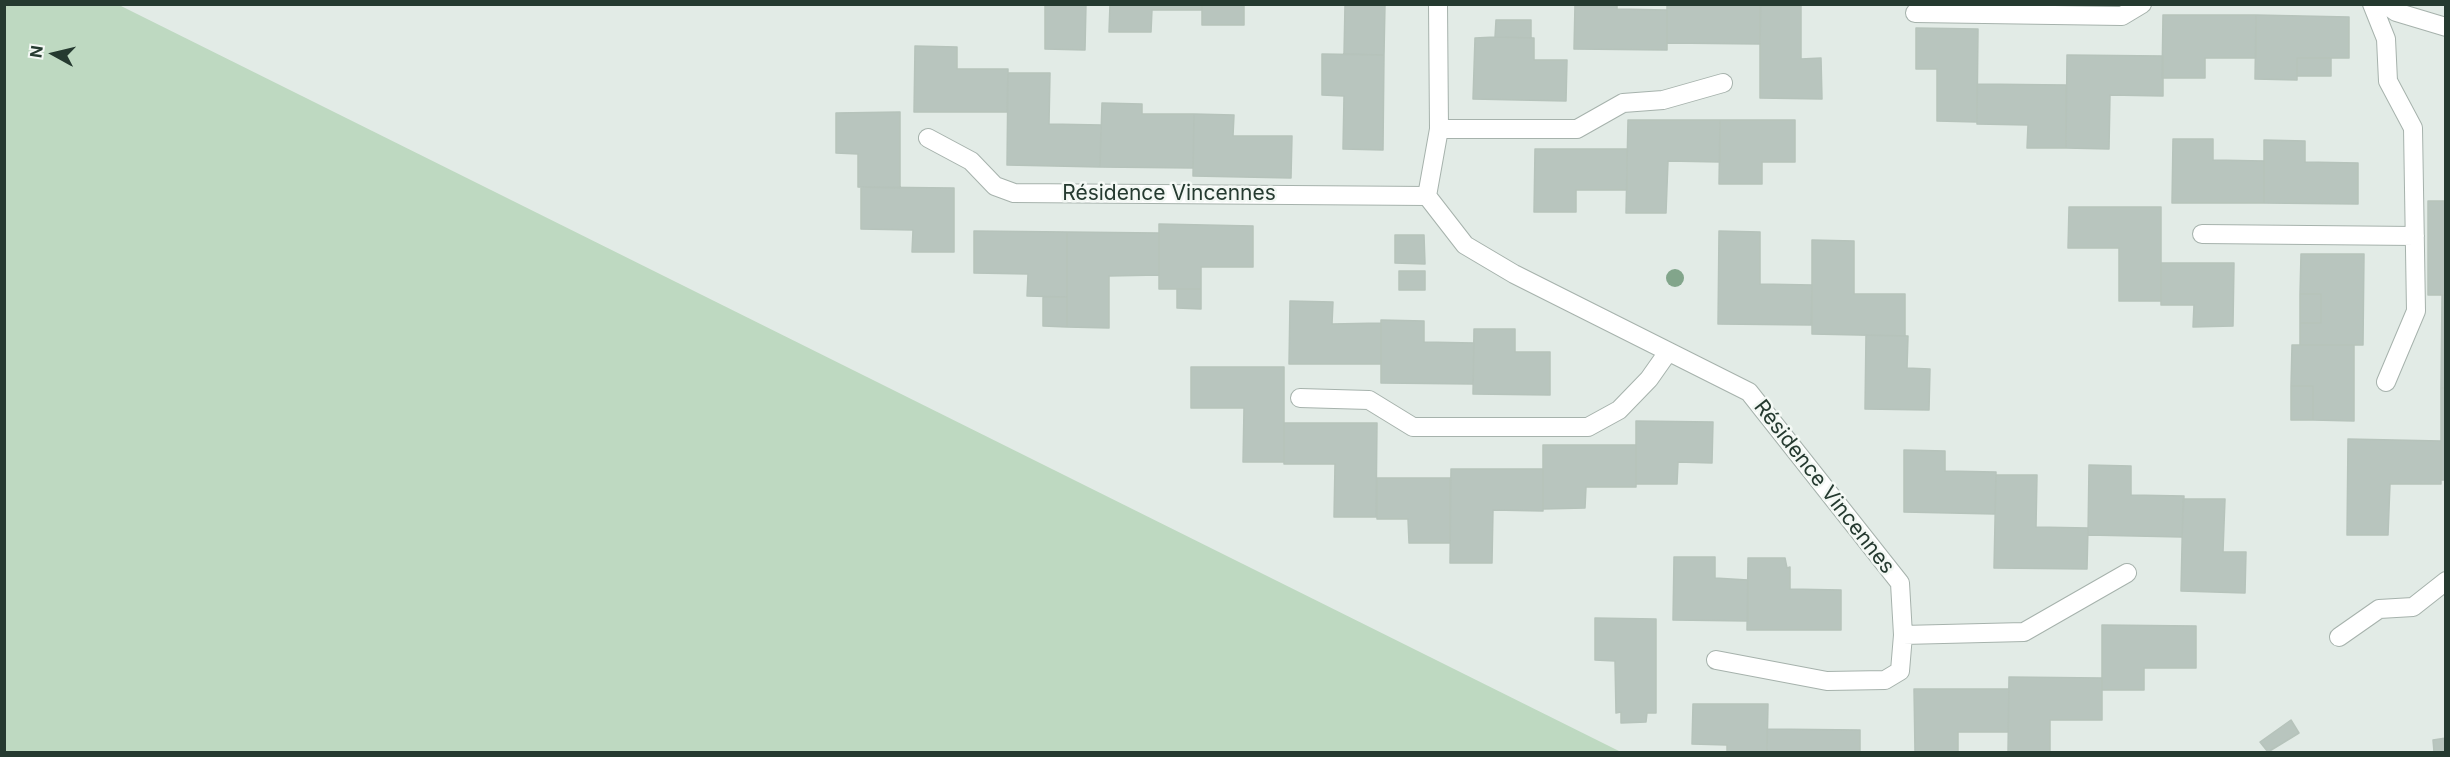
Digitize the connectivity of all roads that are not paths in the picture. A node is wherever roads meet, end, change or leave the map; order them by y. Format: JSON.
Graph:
{"nodes":[{"id":1,"x":1438,"y":4,"type":"edge"},
{"id":2,"x":2142,"y":4,"type":"edge"},
{"id":3,"x":2372,"y":4,"type":"edge"},
{"id":4,"x":2385,"y":4,"type":"edge"},
{"id":5,"x":1915,"y":13,"type":"dead end"},
{"id":6,"x":2445,"y":27,"type":"edge"},
{"id":7,"x":1724,"y":83,"type":"dead end"},
{"id":8,"x":1439,"y":129,"type":"junction"},
{"id":9,"x":928,"y":138,"type":"dead end"},
{"id":10,"x":1427,"y":196,"type":"junction"},
{"id":11,"x":2202,"y":234,"type":"dead end"},
{"id":12,"x":2415,"y":236,"type":"junction"},
{"id":13,"x":1668,"y":352,"type":"junction"},
{"id":14,"x":2386,"y":382,"type":"dead end"},
{"id":15,"x":1300,"y":398,"type":"dead end"},
{"id":16,"x":2127,"y":573,"type":"dead end"},
{"id":17,"x":2445,"y":580,"type":"edge"},
{"id":18,"x":1903,"y":635,"type":"junction"},
{"id":19,"x":2339,"y":637,"type":"dead end"},
{"id":20,"x":1716,"y":660,"type":"dead end"}],
"edges":[{"from":1,"to":8,"type":"street"},
{"from":2,"to":5,"type":"street"},
{"from":3,"to":12,"type":"street"},
{"from":4,"to":6,"type":"street"},
{"from":7,"to":8,"type":"street"},
{"from":8,"to":10,"type":"street"},
{"from":9,"to":10,"type":"street","name":"Résidence Vincennes"},
{"from":10,"to":13,"type":"street","name":"Résidence Vincennes"},
{"from":11,"to":12,"type":"street"},
{"from":12,"to":14,"type":"street"},
{"from":13,"to":15,"type":"street"},
{"from":13,"to":18,"type":"street","name":"Résidence Vincennes"},
{"from":16,"to":18,"type":"street"},
{"from":17,"to":19,"type":"street"},
{"from":18,"to":20,"type":"street","name":"Résidence Vincennes"}]}
